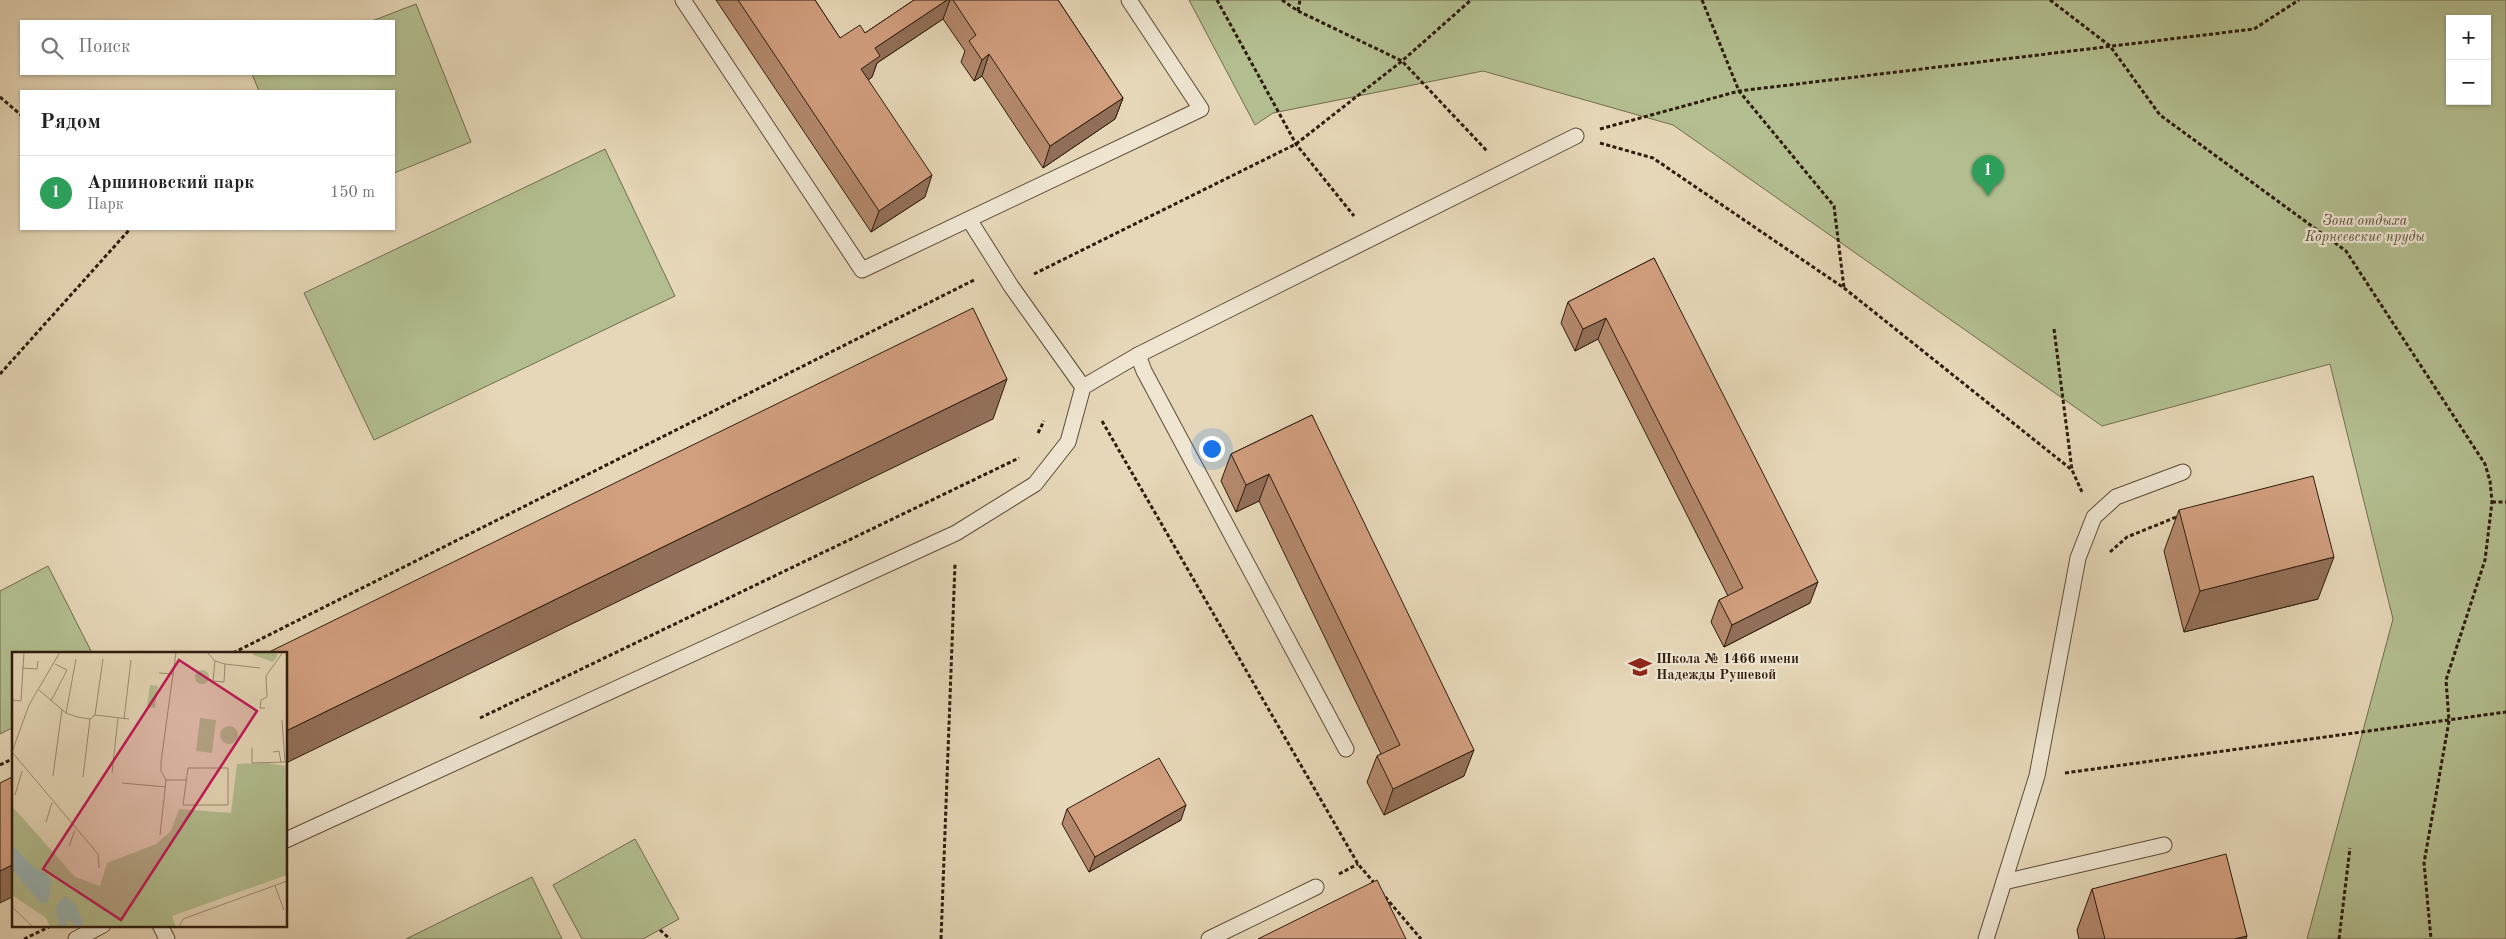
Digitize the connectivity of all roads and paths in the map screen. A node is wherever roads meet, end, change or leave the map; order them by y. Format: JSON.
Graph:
{"nodes":[{"id":1,"x":683,"y":0,"type":"edge"},
{"id":2,"x":1130,"y":0,"type":"edge"},
{"id":3,"x":1217,"y":0,"type":"edge"},
{"id":4,"x":1282,"y":0,"type":"edge"},
{"id":5,"x":1300,"y":0,"type":"edge"},
{"id":6,"x":1471,"y":0,"type":"edge"},
{"id":7,"x":1702,"y":0,"type":"edge"},
{"id":8,"x":2050,"y":0,"type":"edge"},
{"id":9,"x":2299,"y":0,"type":"edge"},
{"id":10,"x":1298,"y":11,"type":"junction"},
{"id":11,"x":2110,"y":46,"type":"junction"},
{"id":12,"x":1402,"y":61,"type":"junction"},
{"id":13,"x":1739,"y":91,"type":"junction"},
{"id":14,"x":0,"y":97,"type":"edge"},
{"id":15,"x":20,"y":114,"type":"edge"},
{"id":16,"x":1576,"y":136,"type":"junction"},
{"id":17,"x":1296,"y":144,"type":"junction"},
{"id":18,"x":1506,"y":171,"type":"junction"},
{"id":19,"x":970,"y":220,"type":"junction"},
{"id":20,"x":129,"y":230,"type":"edge"},
{"id":21,"x":1373,"y":239,"type":"junction"},
{"id":22,"x":999,"y":267,"type":"junction"},
{"id":23,"x":1011,"y":286,"type":"junction"},
{"id":24,"x":1844,"y":288,"type":"junction"},
{"id":25,"x":2054,"y":329,"type":"dead end"},
{"id":26,"x":1138,"y":355,"type":"junction"},
{"id":27,"x":0,"y":374,"type":"edge"},
{"id":28,"x":1083,"y":387,"type":"junction"},
{"id":29,"x":1044,"y":419,"type":"dead end"},
{"id":30,"x":1037,"y":436,"type":"dead end"},
{"id":31,"x":1020,"y":457,"type":"dead end"},
{"id":32,"x":2072,"y":470,"type":"junction"},
{"id":33,"x":2183,"y":472,"type":"dead end"},
{"id":34,"x":2492,"y":502,"type":"junction"},
{"id":35,"x":2506,"y":502,"type":"edge"},
{"id":36,"x":2094,"y":517,"type":"junction"},
{"id":37,"x":956,"y":534,"type":"junction"},
{"id":38,"x":235,"y":652,"type":"edge"},
{"id":39,"x":2506,"y":712,"type":"edge"},
{"id":40,"x":474,"y":721,"type":"dead end"},
{"id":41,"x":2450,"y":721,"type":"junction"},
{"id":42,"x":1346,"y":749,"type":"dead end"},
{"id":43,"x":12,"y":759,"type":"edge"},
{"id":44,"x":0,"y":765,"type":"edge"},
{"id":45,"x":2037,"y":776,"type":"junction"},
{"id":46,"x":288,"y":839,"type":"edge"},
{"id":47,"x":2164,"y":844,"type":"dead end"},
{"id":48,"x":2350,"y":848,"type":"dead end"},
{"id":49,"x":2004,"y":882,"type":"junction"},
{"id":50,"x":1316,"y":887,"type":"dead end"},
{"id":51,"x":51,"y":926,"type":"edge"},
{"id":52,"x":101,"y":926,"type":"edge"},
{"id":53,"x":160,"y":926,"type":"edge"},
{"id":54,"x":660,"y":930,"type":"dead end"},
{"id":55,"x":24,"y":939,"type":"edge"},
{"id":56,"x":76,"y":939,"type":"edge"},
{"id":57,"x":167,"y":939,"type":"edge"},
{"id":58,"x":670,"y":939,"type":"edge"},
{"id":59,"x":941,"y":939,"type":"edge"},
{"id":60,"x":1208,"y":939,"type":"edge"},
{"id":61,"x":1421,"y":939,"type":"edge"},
{"id":62,"x":1986,"y":939,"type":"edge"},
{"id":63,"x":2339,"y":939,"type":"edge"},
{"id":64,"x":2431,"y":939,"type":"edge"}],
"edges":[{"from":1,"to":19,"type":"lane"},
{"from":2,"to":19,"type":"lane"},
{"from":3,"to":17,"type":"path"},
{"from":4,"to":10,"type":"path"},
{"from":5,"to":10,"type":"path"},
{"from":6,"to":12,"type":"path"},
{"from":7,"to":13,"type":"path"},
{"from":8,"to":11,"type":"path"},
{"from":9,"to":11,"type":"path"},
{"from":10,"to":12,"type":"path"},
{"from":11,"to":13,"type":"path"},
{"from":11,"to":34,"type":"path"},
{"from":12,"to":17,"type":"path"},
{"from":12,"to":18,"type":"path"},
{"from":13,"to":16,"type":"path"},
{"from":13,"to":24,"type":"path"},
{"from":14,"to":15,"type":"path"},
{"from":16,"to":18,"type":"lane"},
{"from":16,"to":24,"type":"path"},
{"from":17,"to":21,"type":"path"},
{"from":17,"to":23,"type":"path"},
{"from":18,"to":21,"type":"lane"},
{"from":19,"to":22,"type":"lane"},
{"from":20,"to":27,"type":"path"},
{"from":21,"to":26,"type":"lane"},
{"from":22,"to":23,"type":"lane"},
{"from":22,"to":38,"type":"path"},
{"from":23,"to":28,"type":"lane"},
{"from":24,"to":32,"type":"path"},
{"from":25,"to":32,"type":"path"},
{"from":26,"to":28,"type":"lane"},
{"from":26,"to":42,"type":"lane"},
{"from":28,"to":37,"type":"lane"},
{"from":28,"to":61,"type":"path"},
{"from":29,"to":30,"type":"path"},
{"from":31,"to":40,"type":"path"},
{"from":32,"to":36,"type":"path"},
{"from":33,"to":36,"type":"lane"},
{"from":34,"to":35,"type":"path"},
{"from":34,"to":41,"type":"path"},
{"from":36,"to":45,"type":"lane"},
{"from":37,"to":46,"type":"lane"},
{"from":37,"to":59,"type":"path"},
{"from":39,"to":41,"type":"path"},
{"from":41,"to":45,"type":"path"},
{"from":41,"to":64,"type":"path"},
{"from":43,"to":44,"type":"path"},
{"from":45,"to":49,"type":"lane"},
{"from":47,"to":49,"type":"lane"},
{"from":48,"to":63,"type":"path"},
{"from":49,"to":62,"type":"lane"},
{"from":50,"to":60,"type":"lane"},
{"from":51,"to":55,"type":"path"},
{"from":52,"to":56,"type":"lane"},
{"from":53,"to":57,"type":"lane"},
{"from":54,"to":58,"type":"path"}]}
